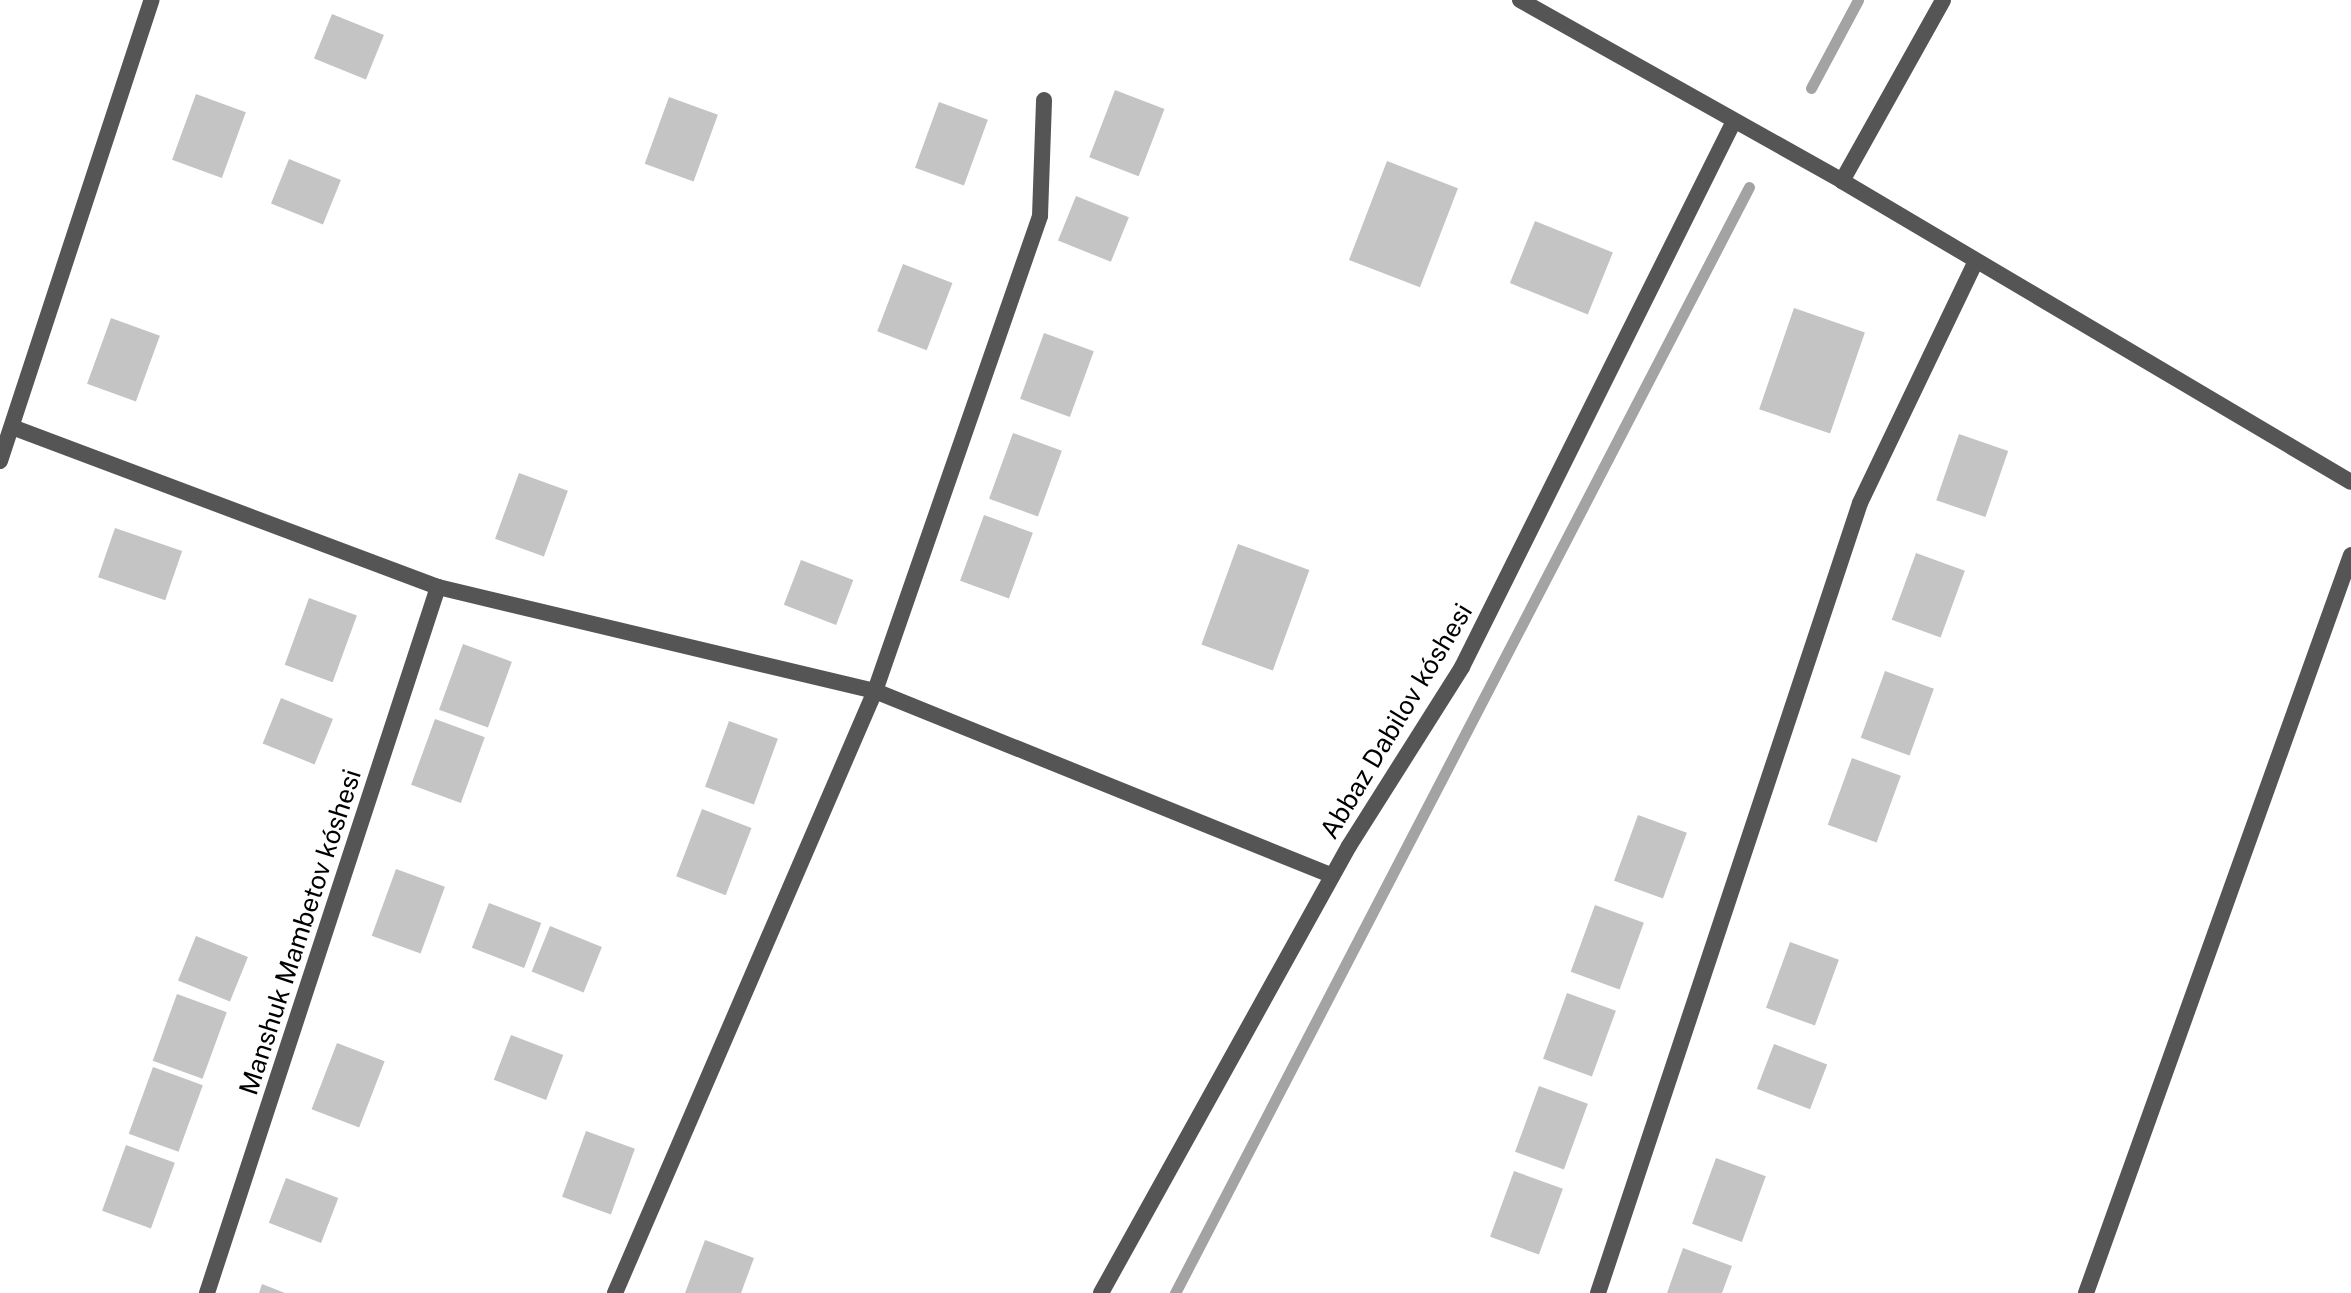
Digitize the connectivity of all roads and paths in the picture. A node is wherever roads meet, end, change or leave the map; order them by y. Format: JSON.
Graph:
{"nodes":[{"id":1,"x":152,"y":0,"type":"edge"},
{"id":2,"x":1520,"y":0,"type":"edge"},
{"id":3,"x":1943,"y":0,"type":"edge"},
{"id":4,"x":1044,"y":100,"type":"dead end"},
{"id":5,"x":1734,"y":121,"type":"junction"},
{"id":6,"x":1842,"y":181,"type":"junction"},
{"id":7,"x":1976,"y":261,"type":"junction"},
{"id":8,"x":12,"y":427,"type":"junction"},
{"id":9,"x":0,"y":461,"type":"edge"},
{"id":10,"x":2351,"y":482,"type":"edge"},
{"id":11,"x":2351,"y":555,"type":"edge"},
{"id":12,"x":438,"y":587,"type":"junction"},
{"id":13,"x":875,"y":691,"type":"junction"},
{"id":14,"x":1332,"y":876,"type":"junction"},
{"id":15,"x":207,"y":1293,"type":"edge"},
{"id":16,"x":615,"y":1293,"type":"edge"},
{"id":17,"x":1101,"y":1293,"type":"edge"},
{"id":18,"x":1598,"y":1293,"type":"edge"},
{"id":19,"x":2086,"y":1293,"type":"edge"}],
"edges":[{"from":1,"to":8,"type":"street"},
{"from":2,"to":5,"type":"street"},
{"from":3,"to":6,"type":"street"},
{"from":4,"to":13,"type":"street"},
{"from":5,"to":6,"type":"street"},
{"from":5,"to":14,"type":"street","name":"Abbaz Dabilov kóshesi"},
{"from":6,"to":7,"type":"street"},
{"from":7,"to":10,"type":"street"},
{"from":7,"to":18,"type":"street"},
{"from":8,"to":9,"type":"street"},
{"from":8,"to":12,"type":"street"},
{"from":11,"to":19,"type":"street"},
{"from":12,"to":13,"type":"street"},
{"from":12,"to":15,"type":"street","name":"Manshuk Mambetov kóshesi"},
{"from":13,"to":14,"type":"street"},
{"from":13,"to":16,"type":"street"},
{"from":14,"to":17,"type":"street","name":"Abbaz Dabilov kóshesi"}]}
